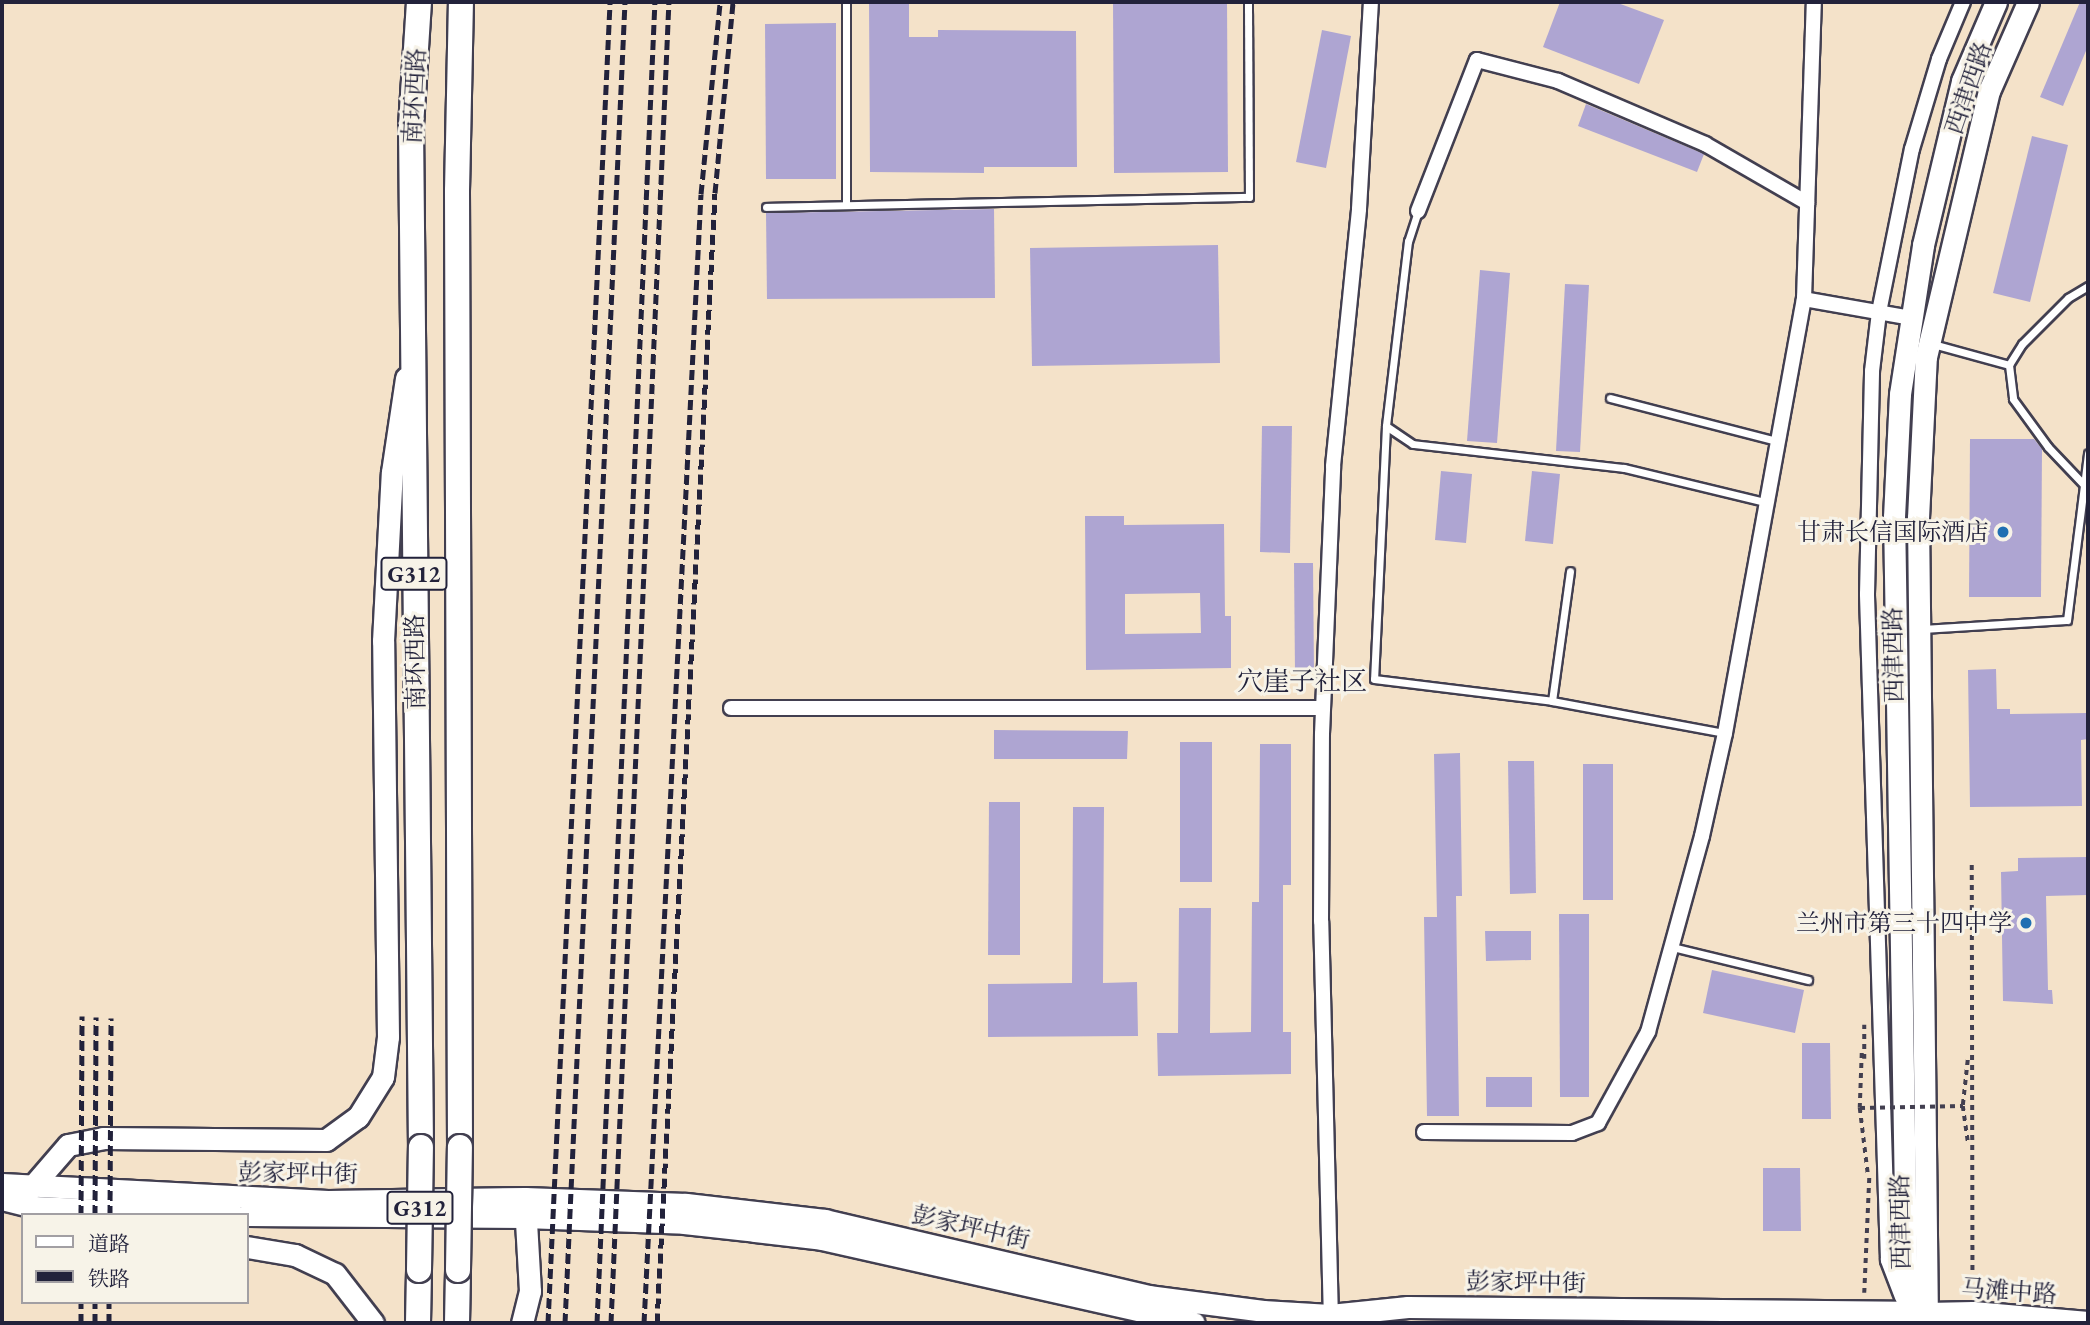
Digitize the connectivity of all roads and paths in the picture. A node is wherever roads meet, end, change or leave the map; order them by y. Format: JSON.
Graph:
{"nodes":[{"id":1,"x":419,"y":2,"type":"edge"},
{"id":2,"x":461,"y":2,"type":"edge"},
{"id":3,"x":846,"y":2,"type":"edge"},
{"id":4,"x":1248,"y":2,"type":"edge"},
{"id":5,"x":1371,"y":2,"type":"edge"},
{"id":6,"x":1814,"y":2,"type":"edge"},
{"id":7,"x":1963,"y":2,"type":"edge"},
{"id":8,"x":1996,"y":2,"type":"edge"},
{"id":9,"x":2028,"y":2,"type":"edge"},
{"id":10,"x":1807,"y":203,"type":"junction"},
{"id":11,"x":846,"y":205,"type":"junction"},
{"id":12,"x":766,"y":207,"type":"dead end"},
{"id":13,"x":1418,"y":211,"type":"joint"},
{"id":14,"x":2088,"y":286,"type":"edge"},
{"id":15,"x":1804,"y":299,"type":"junction"},
{"id":16,"x":1879,"y":312,"type":"junction"},
{"id":17,"x":1912,"y":318,"type":"junction"},
{"id":18,"x":411,"y":341,"type":"junction"},
{"id":19,"x":1929,"y":343,"type":"junction"},
{"id":20,"x":2009,"y":365,"type":"junction"},
{"id":21,"x":1610,"y":398,"type":"dead end"},
{"id":22,"x":1386,"y":426,"type":"junction"},
{"id":23,"x":1776,"y":441,"type":"junction"},
{"id":24,"x":2088,"y":453,"type":"edge"},
{"id":25,"x":2082,"y":482,"type":"junction"},
{"id":26,"x":2088,"y":489,"type":"edge"},
{"id":27,"x":1765,"y":502,"type":"junction"},
{"id":28,"x":1570,"y":571,"type":"dead end"},
{"id":29,"x":1919,"y":629,"type":"junction"},
{"id":30,"x":1552,"y":701,"type":"junction"},
{"id":31,"x":731,"y":708,"type":"dead end"},
{"id":32,"x":1323,"y":708,"type":"junction"},
{"id":33,"x":1725,"y":733,"type":"junction"},
{"id":34,"x":1972,"y":865,"type":"dead end"},
{"id":35,"x":1672,"y":947,"type":"junction"},
{"id":36,"x":1808,"y":980,"type":"dead end"},
{"id":37,"x":1882,"y":1001,"type":"junction"},
{"id":38,"x":1863,"y":1027,"type":"junction"},
{"id":39,"x":1969,"y":1041,"type":"junction"},
{"id":40,"x":1963,"y":1106,"type":"junction"},
{"id":41,"x":1860,"y":1108,"type":"junction"},
{"id":42,"x":1424,"y":1132,"type":"dead end"},
{"id":43,"x":1970,"y":1158,"type":"junction"},
{"id":44,"x":1869,"y":1176,"type":"junction"},
{"id":45,"x":2,"y":1184,"type":"edge"},
{"id":46,"x":32,"y":1198,"type":"junction"},
{"id":47,"x":2,"y":1199,"type":"edge"},
{"id":48,"x":525,"y":1208,"type":"junction"},
{"id":49,"x":52,"y":1213,"type":"edge"},
{"id":50,"x":210,"y":1213,"type":"edge"},
{"id":51,"x":248,"y":1215,"type":"edge"},
{"id":52,"x":248,"y":1247,"type":"edge"},
{"id":53,"x":1973,"y":1311,"type":"junction"},
{"id":54,"x":1863,"y":1313,"type":"junction"},
{"id":55,"x":1917,"y":1318,"type":"edge"},
{"id":56,"x":1331,"y":1319,"type":"edge"},
{"id":57,"x":2088,"y":1321,"type":"edge"},
{"id":58,"x":373,"y":1323,"type":"edge"},
{"id":59,"x":418,"y":1323,"type":"edge"},
{"id":60,"x":457,"y":1323,"type":"edge"},
{"id":61,"x":522,"y":1323,"type":"edge"},
{"id":62,"x":1194,"y":1323,"type":"edge"}],
"edges":[{"from":1,"to":18,"type":"highway","name":"南环西路","number":"G312"},
{"from":2,"to":60,"type":"highway","name":"南环西路","number":"G312","bridge":true},
{"from":3,"to":11,"type":"lane"},
{"from":4,"to":11,"type":"lane"},
{"from":5,"to":32,"type":"street"},
{"from":6,"to":10,"type":"street"},
{"from":7,"to":16,"type":"street"},
{"from":8,"to":17,"type":"main road","name":"西津西路"},
{"from":9,"to":19,"type":"main road","name":"西津西路"},
{"from":10,"to":13,"type":"street"},
{"from":10,"to":15,"type":"street"},
{"from":11,"to":12,"type":"lane"},
{"from":13,"to":22,"type":"lane"},
{"from":14,"to":20,"type":"lane"},
{"from":15,"to":16,"type":"street"},
{"from":15,"to":23,"type":"street"},
{"from":16,"to":17,"type":"street"},
{"from":16,"to":37,"type":"street"},
{"from":17,"to":55,"type":"main road","name":"西津西路"},
{"from":18,"to":46,"type":"main road"},
{"from":18,"to":59,"type":"highway","name":"南环西路","number":"G312","bridge":true},
{"from":19,"to":20,"type":"lane"},
{"from":19,"to":29,"type":"main road","name":"西津西路"},
{"from":20,"to":25,"type":"lane"},
{"from":21,"to":23,"type":"lane"},
{"from":22,"to":27,"type":"lane"},
{"from":22,"to":30,"type":"lane"},
{"from":23,"to":27,"type":"street"},
{"from":24,"to":25,"type":"lane"},
{"from":25,"to":26,"type":"lane"},
{"from":25,"to":29,"type":"lane"},
{"from":27,"to":33,"type":"street"},
{"from":28,"to":30,"type":"lane"},
{"from":29,"to":55,"type":"main road","name":"西津西路"},
{"from":30,"to":33,"type":"lane"},
{"from":31,"to":32,"type":"street"},
{"from":32,"to":56,"type":"street"},
{"from":33,"to":35,"type":"street"},
{"from":34,"to":39,"type":"path"},
{"from":35,"to":36,"type":"lane"},
{"from":35,"to":42,"type":"street"},
{"from":37,"to":38,"type":"path"},
{"from":37,"to":55,"type":"street"},
{"from":38,"to":41,"type":"path"},
{"from":38,"to":44,"type":"path"},
{"from":39,"to":40,"type":"path"},
{"from":39,"to":43,"type":"path"},
{"from":40,"to":41,"type":"path","bridge":true},
{"from":40,"to":43,"type":"path"},
{"from":41,"to":44,"type":"path"},
{"from":43,"to":53,"type":"path"},
{"from":44,"to":54,"type":"path"},
{"from":45,"to":46,"type":"main road","name":"彭家坪中街"},
{"from":46,"to":47,"type":"main road","name":"彭家坪中街"},
{"from":46,"to":48,"type":"main road","name":"彭家坪中街"},
{"from":46,"to":49,"type":"main road"},
{"from":46,"to":50,"type":"main road","name":"彭家坪中街"},
{"from":48,"to":51,"type":"main road","name":"彭家坪中街"},
{"from":48,"to":56,"type":"main road","name":"彭家坪中街"},
{"from":48,"to":61,"type":"main road"},
{"from":48,"to":62,"type":"main road","name":"彭家坪中街"},
{"from":52,"to":58,"type":"main road"},
{"from":53,"to":55,"type":"main road","name":"马滩中路"},
{"from":53,"to":57,"type":"main road","name":"马滩中路"},
{"from":54,"to":55,"type":"main road","name":"彭家坪中街"},
{"from":54,"to":56,"type":"main road","name":"彭家坪中街"}]}
